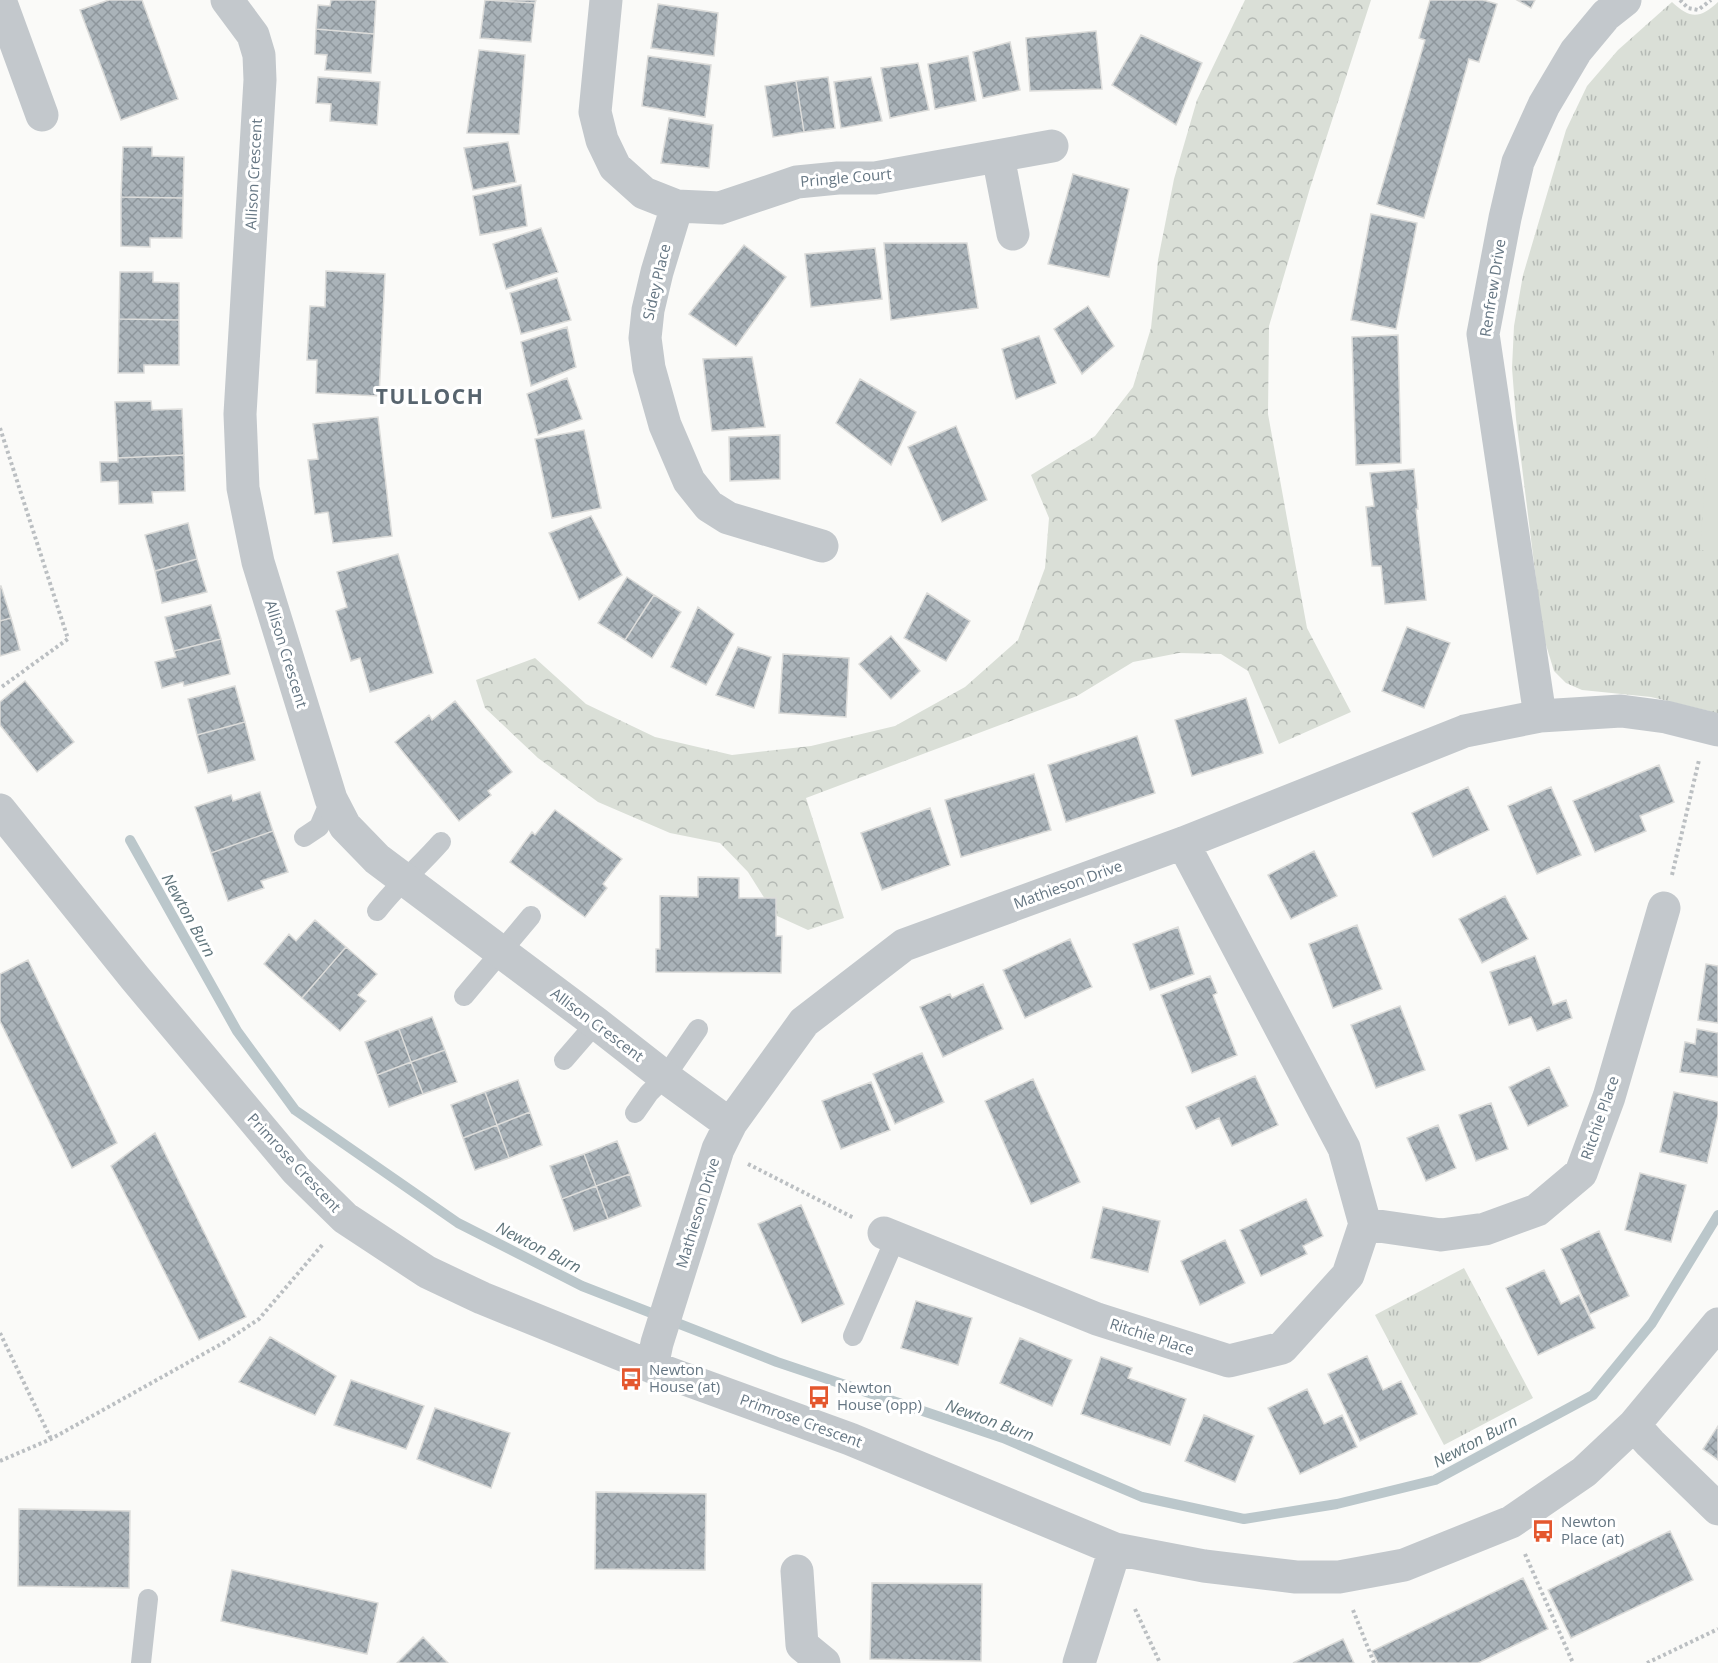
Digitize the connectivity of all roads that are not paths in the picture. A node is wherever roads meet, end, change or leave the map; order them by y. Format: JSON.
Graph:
{"nodes":[{"id":1,"x":0,"y":0,"type":"edge"},
{"id":2,"x":227,"y":0,"type":"edge"},
{"id":3,"x":606,"y":0,"type":"edge"},
{"id":4,"x":1625,"y":0,"type":"edge"},
{"id":5,"x":42,"y":115,"type":"dead end"},
{"id":6,"x":1052,"y":146,"type":"dead end"},
{"id":7,"x":998,"y":156,"type":"junction"},
{"id":8,"x":677,"y":206,"type":"junction"},
{"id":9,"x":1013,"y":234,"type":"dead end"},
{"id":10,"x":822,"y":546,"type":"dead end"},
{"id":11,"x":1540,"y":716,"type":"junction"},
{"id":12,"x":1713,"y":728,"type":"edge"},
{"id":13,"x":331,"y":799,"type":"junction"},
{"id":14,"x":0,"y":810,"type":"edge"},
{"id":15,"x":304,"y":837,"type":"dead end"},
{"id":16,"x":441,"y":842,"type":"dead end"},
{"id":17,"x":1183,"y":843,"type":"junction"},
{"id":18,"x":404,"y":880,"type":"junction"},
{"id":19,"x":1664,"y":908,"type":"road end"},
{"id":20,"x":377,"y":911,"type":"dead end"},
{"id":21,"x":531,"y":916,"type":"dead end"},
{"id":22,"x":501,"y":953,"type":"junction"},
{"id":23,"x":464,"y":996,"type":"dead end"},
{"id":24,"x":596,"y":1023,"type":"junction"},
{"id":25,"x":698,"y":1029,"type":"dead end"},
{"id":26,"x":564,"y":1060,"type":"dead end"},
{"id":27,"x":664,"y":1077,"type":"junction"},
{"id":28,"x":635,"y":1113,"type":"dead end"},
{"id":29,"x":725,"y":1136,"type":"junction"},
{"id":30,"x":1365,"y":1224,"type":"junction"},
{"id":31,"x":890,"y":1235,"type":"joint"},
{"id":32,"x":1718,"y":1324,"type":"edge"},
{"id":33,"x":853,"y":1336,"type":"dead end"},
{"id":34,"x":655,"y":1355,"type":"junction"},
{"id":35,"x":1634,"y":1425,"type":"junction"},
{"id":36,"x":1718,"y":1509,"type":"edge"},
{"id":37,"x":1115,"y":1549,"type":"junction"},
{"id":38,"x":797,"y":1572,"type":"dead end"},
{"id":39,"x":148,"y":1599,"type":"dead end"},
{"id":40,"x":141,"y":1663,"type":"edge"},
{"id":41,"x":824,"y":1663,"type":"edge"},
{"id":42,"x":1079,"y":1663,"type":"edge"}],
"edges":[{"from":1,"to":5,"type":"street"},
{"from":2,"to":13,"type":"street","name":"Allison Crescent"},
{"from":3,"to":8,"type":"street"},
{"from":4,"to":11,"type":"street","name":"Renfrew Drive"},
{"from":6,"to":7,"type":"street","name":"Pringle Court"},
{"from":7,"to":8,"type":"street","name":"Pringle Court"},
{"from":7,"to":9,"type":"street"},
{"from":8,"to":10,"type":"street","name":"Sidey Place"},
{"from":11,"to":12,"type":"street","name":"Mathieson Drive"},
{"from":11,"to":17,"type":"street","name":"Mathieson Drive"},
{"from":13,"to":15,"type":"lane"},
{"from":13,"to":18,"type":"street","name":"Allison Crescent"},
{"from":14,"to":34,"type":"street","name":"Primrose Crescent"},
{"from":16,"to":18,"type":"lane"},
{"from":17,"to":29,"type":"street","name":"Mathieson Drive"},
{"from":17,"to":30,"type":"street"},
{"from":18,"to":20,"type":"lane"},
{"from":18,"to":22,"type":"street","name":"Allison Crescent"},
{"from":19,"to":30,"type":"street","name":"Ritchie Place"},
{"from":21,"to":22,"type":"lane"},
{"from":22,"to":23,"type":"lane"},
{"from":22,"to":24,"type":"street","name":"Allison Crescent"},
{"from":24,"to":26,"type":"lane"},
{"from":24,"to":27,"type":"street","name":"Allison Crescent"},
{"from":25,"to":27,"type":"lane"},
{"from":27,"to":28,"type":"lane"},
{"from":27,"to":29,"type":"street","name":"Allison Crescent"},
{"from":29,"to":34,"type":"street","name":"Mathieson Drive"},
{"from":30,"to":31,"type":"street","name":"Ritchie Place"},
{"from":31,"to":33,"type":"lane"},
{"from":32,"to":35,"type":"street","name":"Primrose Crescent"},
{"from":34,"to":37,"type":"street","name":"Primrose Crescent"},
{"from":35,"to":36,"type":"street"},
{"from":35,"to":37,"type":"street","name":"Primrose Crescent"},
{"from":37,"to":42,"type":"street"},
{"from":38,"to":41,"type":"street"},
{"from":39,"to":40,"type":"lane"}]}
